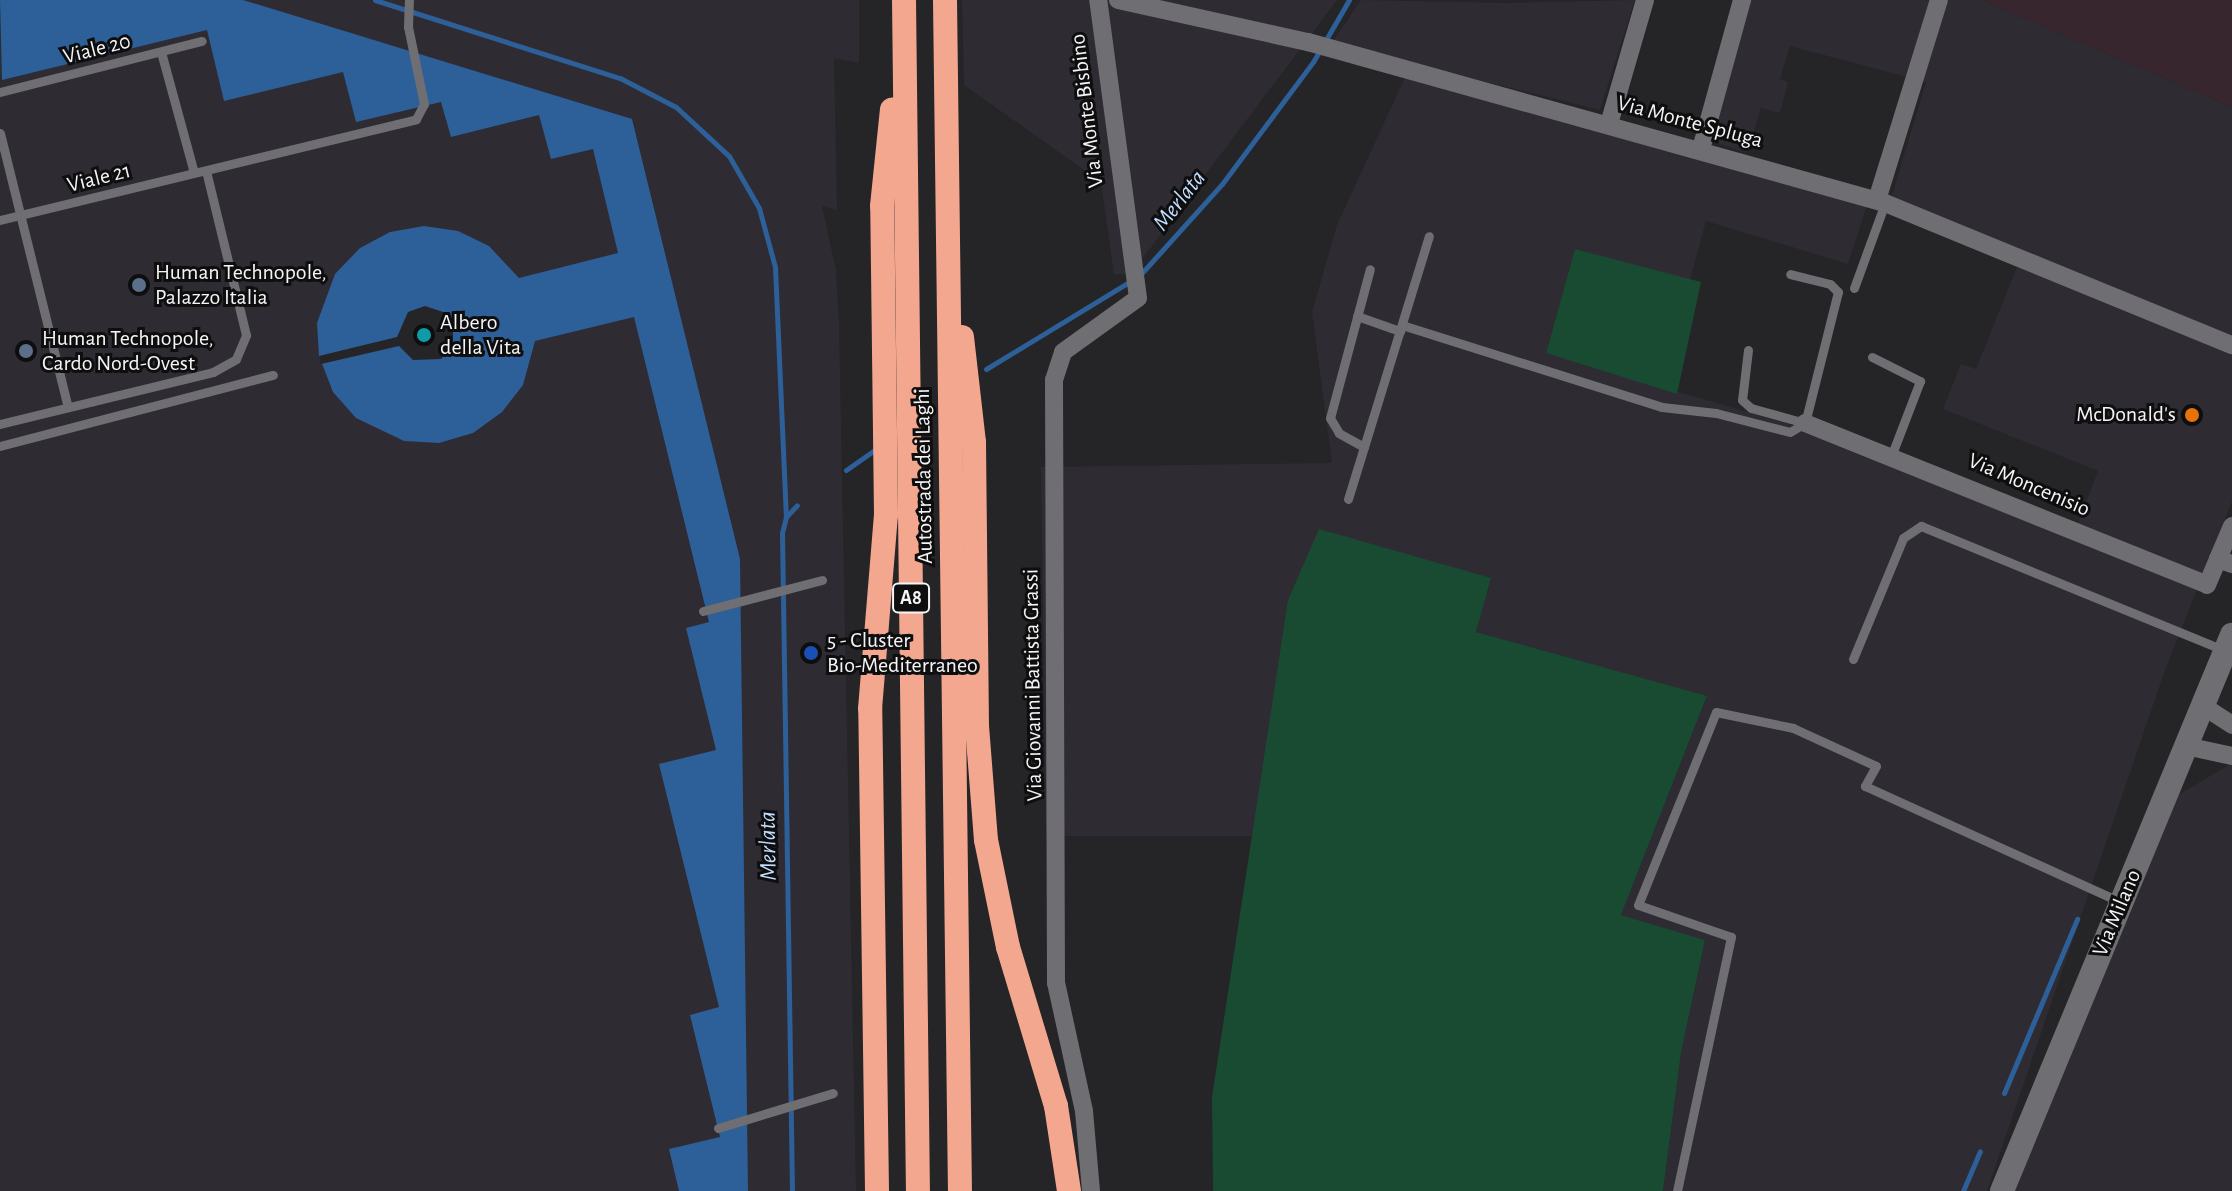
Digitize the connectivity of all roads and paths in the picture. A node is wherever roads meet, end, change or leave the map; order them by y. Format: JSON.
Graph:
{"nodes":[{"id":1,"x":409,"y":0,"type":"edge"},
{"id":2,"x":945,"y":0,"type":"edge"},
{"id":3,"x":1098,"y":0,"type":"edge"},
{"id":4,"x":1118,"y":0,"type":"edge"},
{"id":5,"x":1645,"y":0,"type":"edge"},
{"id":6,"x":1742,"y":0,"type":"edge"},
{"id":7,"x":1939,"y":0,"type":"edge"},
{"id":8,"x":904,"y":2,"type":"edge"},
{"id":9,"x":202,"y":41,"type":"dead end"},
{"id":10,"x":161,"y":52,"type":"junction"},
{"id":11,"x":0,"y":92,"type":"edge"},
{"id":12,"x":1609,"y":124,"type":"junction"},
{"id":13,"x":0,"y":133,"type":"edge"},
{"id":14,"x":1701,"y":149,"type":"junction"},
{"id":15,"x":206,"y":171,"type":"junction"},
{"id":16,"x":194,"y":173,"type":"junction"},
{"id":17,"x":1881,"y":202,"type":"junction"},
{"id":18,"x":947,"y":203,"type":"junction"},
{"id":19,"x":21,"y":215,"type":"junction"},
{"id":20,"x":1125,"y":217,"type":"joint"},
{"id":21,"x":0,"y":220,"type":"edge"},
{"id":22,"x":1429,"y":236,"type":"dead end"},
{"id":23,"x":1370,"y":269,"type":"dead end"},
{"id":24,"x":1790,"y":274,"type":"dead end"},
{"id":25,"x":1854,"y":288,"type":"dead end"},
{"id":26,"x":1357,"y":316,"type":"junction"},
{"id":27,"x":1401,"y":328,"type":"junction"},
{"id":28,"x":2232,"y":345,"type":"edge"},
{"id":29,"x":1748,"y":350,"type":"dead end"},
{"id":30,"x":1872,"y":357,"type":"dead end"},
{"id":31,"x":273,"y":375,"type":"dead end"},
{"id":32,"x":68,"y":407,"type":"junction"},
{"id":33,"x":1805,"y":423,"type":"junction"},
{"id":34,"x":0,"y":424,"type":"edge"},
{"id":35,"x":0,"y":446,"type":"edge"},
{"id":36,"x":1364,"y":447,"type":"junction"},
{"id":37,"x":1892,"y":454,"type":"junction"},
{"id":38,"x":1348,"y":499,"type":"dead end"},
{"id":39,"x":2232,"y":526,"type":"edge"},
{"id":40,"x":2225,"y":562,"type":"edge"},
{"id":41,"x":822,"y":580,"type":"dead end"},
{"id":42,"x":703,"y":611,"type":"dead end"},
{"id":43,"x":2229,"y":643,"type":"edge"},
{"id":44,"x":1853,"y":659,"type":"dead end"},
{"id":45,"x":2203,"y":706,"type":"junction"},
{"id":46,"x":2232,"y":725,"type":"edge"},
{"id":47,"x":2186,"y":746,"type":"junction"},
{"id":48,"x":2232,"y":756,"type":"edge"},
{"id":49,"x":2121,"y":902,"type":"junction"},
{"id":50,"x":833,"y":1093,"type":"dead end"},
{"id":51,"x":718,"y":1128,"type":"dead end"},
{"id":52,"x":1076,"y":1189,"type":"edge"},
{"id":53,"x":877,"y":1191,"type":"edge"},
{"id":54,"x":918,"y":1191,"type":"edge"},
{"id":55,"x":960,"y":1191,"type":"edge"},
{"id":56,"x":1677,"y":1191,"type":"edge"},
{"id":57,"x":2002,"y":1191,"type":"edge"}],
"edges":[{"from":1,"to":15,"type":"lane","name":"Viale 21"},
{"from":2,"to":18,"type":"highway","name":"Autostrada dei Laghi","number":"A8"},
{"from":3,"to":20,"type":"street","name":"Via Monte Bisbino"},
{"from":4,"to":12,"type":"street","name":"Via Monte Spluga"},
{"from":5,"to":12,"type":"street"},
{"from":6,"to":14,"type":"street"},
{"from":7,"to":17,"type":"street"},
{"from":8,"to":53,"type":"highway"},
{"from":8,"to":54,"type":"highway","name":"Autostrada dei Laghi","number":"A8"},
{"from":9,"to":10,"type":"lane","name":"Viale 20"},
{"from":10,"to":11,"type":"lane","name":"Viale 20"},
{"from":10,"to":16,"type":"lane"},
{"from":12,"to":14,"type":"street","name":"Via Monte Spluga"},
{"from":13,"to":19,"type":"lane"},
{"from":14,"to":17,"type":"street","name":"Via Monte Spluga"},
{"from":15,"to":16,"type":"lane","name":"Viale 21"},
{"from":15,"to":32,"type":"lane"},
{"from":16,"to":19,"type":"lane","name":"Viale 21"},
{"from":17,"to":25,"type":"lane"},
{"from":17,"to":28,"type":"street","name":"Via Monte Spluga"},
{"from":18,"to":52,"type":"highway"},
{"from":18,"to":55,"type":"highway","name":"Autostrada dei Laghi","number":"A8"},
{"from":19,"to":21,"type":"lane","name":"Viale 21"},
{"from":19,"to":32,"type":"lane"},
{"from":20,"to":52,"type":"street","name":"Via Giovanni Battista Grassi"},
{"from":22,"to":27,"type":"lane"},
{"from":23,"to":26,"type":"lane"},
{"from":24,"to":33,"type":"lane"},
{"from":26,"to":27,"type":"lane"},
{"from":26,"to":36,"type":"lane"},
{"from":27,"to":33,"type":"lane"},
{"from":27,"to":36,"type":"lane"},
{"from":29,"to":33,"type":"lane"},
{"from":30,"to":37,"type":"lane"},
{"from":31,"to":35,"type":"lane"},
{"from":32,"to":34,"type":"lane"},
{"from":33,"to":37,"type":"street","name":"Via Moncenisio"},
{"from":36,"to":38,"type":"lane"},
{"from":37,"to":40,"type":"street","name":"Via Moncenisio"},
{"from":39,"to":40,"type":"street"},
{"from":41,"to":42,"type":"lane"},
{"from":43,"to":44,"type":"lane"},
{"from":43,"to":45,"type":"main road","name":"Via Milano"},
{"from":45,"to":46,"type":"street"},
{"from":45,"to":47,"type":"main road","name":"Via Milano"},
{"from":47,"to":48,"type":"street"},
{"from":47,"to":49,"type":"main road","name":"Via Milano"},
{"from":49,"to":56,"type":"lane"},
{"from":49,"to":57,"type":"main road","name":"Via Milano"},
{"from":50,"to":51,"type":"lane"}]}
